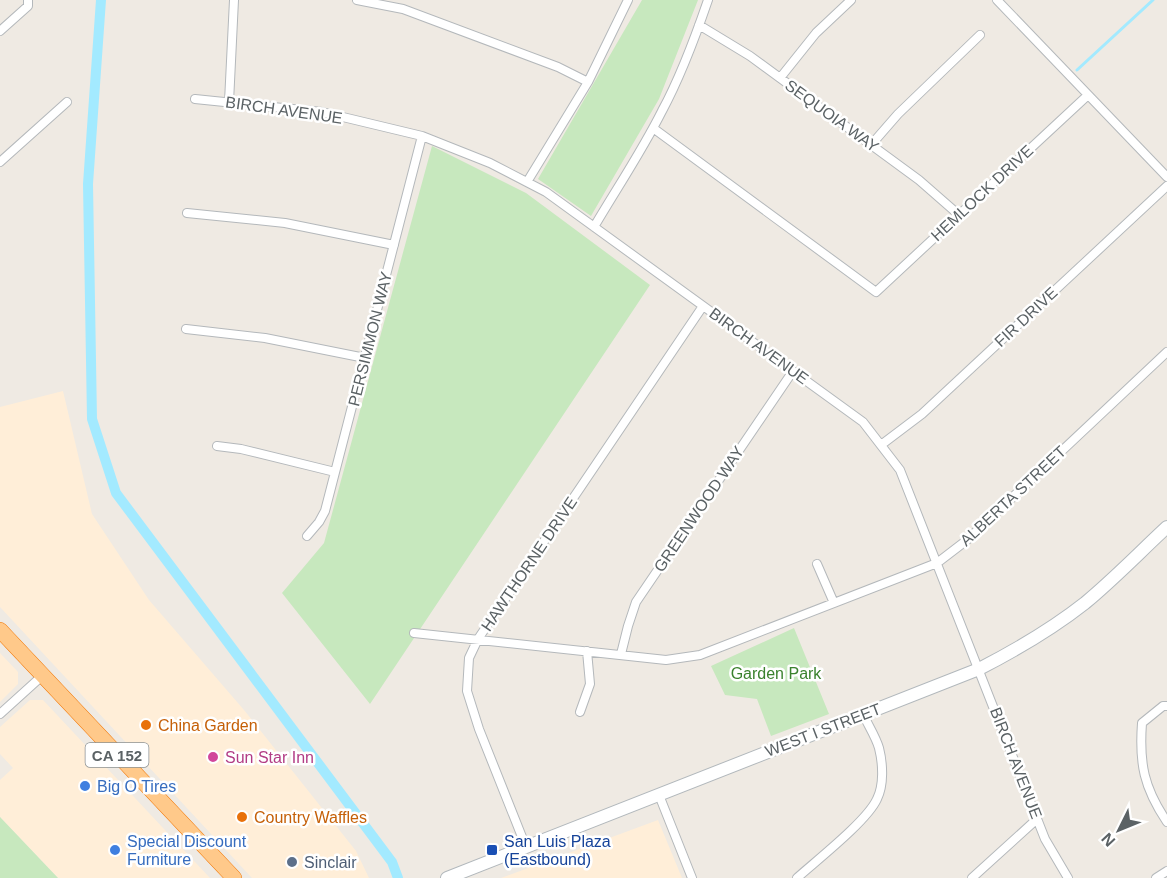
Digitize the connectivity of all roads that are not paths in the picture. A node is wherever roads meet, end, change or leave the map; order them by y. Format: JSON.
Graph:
{"nodes":[{"id":1,"x":28,"y":0,"type":"edge"},
{"id":2,"x":234,"y":0,"type":"edge"},
{"id":3,"x":357,"y":0,"type":"edge"},
{"id":4,"x":628,"y":0,"type":"edge"},
{"id":5,"x":708,"y":0,"type":"edge"},
{"id":6,"x":850,"y":0,"type":"edge"},
{"id":7,"x":997,"y":0,"type":"edge"},
{"id":8,"x":699,"y":25,"type":"junction"},
{"id":9,"x":0,"y":31,"type":"edge"},
{"id":10,"x":980,"y":35,"type":"dead end"},
{"id":11,"x":780,"y":78,"type":"junction"},
{"id":12,"x":588,"y":82,"type":"junction"},
{"id":13,"x":1088,"y":95,"type":"junction"},
{"id":14,"x":195,"y":99,"type":"dead end"},
{"id":15,"x":67,"y":102,"type":"dead end"},
{"id":16,"x":229,"y":102,"type":"junction"},
{"id":17,"x":653,"y":128,"type":"junction"},
{"id":18,"x":422,"y":136,"type":"junction"},
{"id":19,"x":871,"y":145,"type":"junction"},
{"id":20,"x":0,"y":162,"type":"edge"},
{"id":21,"x":1167,"y":177,"type":"edge"},
{"id":22,"x":527,"y":182,"type":"junction"},
{"id":23,"x":1167,"y":186,"type":"edge"},
{"id":24,"x":187,"y":213,"type":"dead end"},
{"id":25,"x":959,"y":215,"type":"junction"},
{"id":26,"x":594,"y":227,"type":"junction"},
{"id":27,"x":394,"y":245,"type":"junction"},
{"id":28,"x":704,"y":306,"type":"junction"},
{"id":29,"x":186,"y":329,"type":"dead end"},
{"id":30,"x":1167,"y":352,"type":"edge"},
{"id":31,"x":365,"y":357,"type":"junction"},
{"id":32,"x":793,"y":371,"type":"junction"},
{"id":33,"x":881,"y":445,"type":"junction"},
{"id":34,"x":217,"y":446,"type":"dead end"},
{"id":35,"x":335,"y":472,"type":"junction"},
{"id":36,"x":1167,"y":527,"type":"edge"},
{"id":37,"x":307,"y":536,"type":"dead end"},
{"id":38,"x":937,"y":563,"type":"junction"},
{"id":39,"x":817,"y":564,"type":"dead end"},
{"id":40,"x":834,"y":603,"type":"junction"},
{"id":41,"x":0,"y":630,"type":"edge"},
{"id":42,"x":414,"y":633,"type":"dead end"},
{"id":43,"x":478,"y":639,"type":"junction"},
{"id":44,"x":587,"y":651,"type":"junction"},
{"id":45,"x":621,"y":654,"type":"junction"},
{"id":46,"x":979,"y":669,"type":"junction"},
{"id":47,"x":42,"y":676,"type":"junction"},
{"id":48,"x":1167,"y":706,"type":"edge"},
{"id":49,"x":580,"y":712,"type":"dead end"},
{"id":50,"x":0,"y":714,"type":"edge"},
{"id":51,"x":863,"y":714,"type":"junction"},
{"id":52,"x":659,"y":795,"type":"junction"},
{"id":53,"x":1037,"y":819,"type":"junction"},
{"id":54,"x":1167,"y":822,"type":"edge"},
{"id":55,"x":526,"y":847,"type":"junction"},
{"id":56,"x":1167,"y":871,"type":"edge"},
{"id":57,"x":234,"y":878,"type":"edge"},
{"id":58,"x":447,"y":878,"type":"edge"},
{"id":59,"x":692,"y":878,"type":"edge"},
{"id":60,"x":797,"y":878,"type":"edge"},
{"id":61,"x":972,"y":878,"type":"edge"},
{"id":62,"x":1068,"y":878,"type":"edge"},
{"id":63,"x":1156,"y":878,"type":"edge"}],
"edges":[{"from":1,"to":9,"type":"street"},
{"from":2,"to":16,"type":"street"},
{"from":3,"to":12,"type":"street"},
{"from":4,"to":12,"type":"street"},
{"from":5,"to":8,"type":"street"},
{"from":6,"to":11,"type":"street"},
{"from":7,"to":13,"type":"street"},
{"from":8,"to":11,"type":"street","name":"SEQUOIA WAY"},
{"from":8,"to":17,"type":"street"},
{"from":10,"to":19,"type":"street"},
{"from":11,"to":19,"type":"street","name":"SEQUOIA WAY"},
{"from":12,"to":22,"type":"street"},
{"from":13,"to":21,"type":"street"},
{"from":13,"to":25,"type":"street","name":"HEMLOCK DRIVE"},
{"from":14,"to":16,"type":"street","name":"BIRCH AVENUE"},
{"from":15,"to":20,"type":"street"},
{"from":16,"to":18,"type":"street","name":"BIRCH AVENUE"},
{"from":17,"to":25,"type":"street","name":"HEMLOCK DRIVE"},
{"from":17,"to":26,"type":"street"},
{"from":18,"to":22,"type":"street","name":"BIRCH AVENUE"},
{"from":18,"to":27,"type":"street","name":"PERSIMMON WAY"},
{"from":19,"to":25,"type":"street","name":"SEQUOIA WAY"},
{"from":22,"to":26,"type":"street","name":"BIRCH AVENUE"},
{"from":23,"to":33,"type":"street","name":"FIR DRIVE"},
{"from":24,"to":27,"type":"street"},
{"from":26,"to":28,"type":"street","name":"BIRCH AVENUE"},
{"from":27,"to":31,"type":"street","name":"PERSIMMON WAY"},
{"from":28,"to":32,"type":"street","name":"BIRCH AVENUE"},
{"from":28,"to":43,"type":"street","name":"HAWTHORNE DRIVE"},
{"from":29,"to":31,"type":"street"},
{"from":30,"to":38,"type":"street","name":"ALBERTA STREET"},
{"from":31,"to":35,"type":"street","name":"PERSIMMON WAY"},
{"from":32,"to":33,"type":"street","name":"BIRCH AVENUE"},
{"from":32,"to":45,"type":"street","name":"GREENWOOD WAY"},
{"from":33,"to":38,"type":"street","name":"BIRCH AVENUE"},
{"from":34,"to":35,"type":"street"},
{"from":35,"to":37,"type":"street","name":"PERSIMMON WAY"},
{"from":36,"to":46,"type":"street","name":"WEST I STREET"},
{"from":38,"to":40,"type":"street","name":"ALBERTA STREET"},
{"from":38,"to":46,"type":"street","name":"BIRCH AVENUE"},
{"from":39,"to":40,"type":"street"},
{"from":40,"to":45,"type":"street","name":"ALBERTA STREET"},
{"from":41,"to":47,"type":"highway","number":"CA 152"},
{"from":42,"to":43,"type":"street","name":"ALBERTA STREET"},
{"from":43,"to":44,"type":"street","name":"ALBERTA STREET"},
{"from":43,"to":55,"type":"street","name":"HAWTHORNE DRIVE"},
{"from":44,"to":45,"type":"street","name":"ALBERTA STREET"},
{"from":44,"to":49,"type":"street"},
{"from":46,"to":51,"type":"street","name":"WEST I STREET"},
{"from":46,"to":53,"type":"street","name":"BIRCH AVENUE"},
{"from":47,"to":50,"type":"street"},
{"from":47,"to":57,"type":"highway","number":"CA 152"},
{"from":48,"to":54,"type":"street"},
{"from":51,"to":52,"type":"street","name":"WEST I STREET"},
{"from":51,"to":60,"type":"street"},
{"from":52,"to":55,"type":"street","name":"WEST I STREET"},
{"from":52,"to":59,"type":"street"},
{"from":53,"to":61,"type":"street"},
{"from":53,"to":62,"type":"street","name":"BIRCH AVENUE"},
{"from":55,"to":58,"type":"street","name":"WEST I STREET"},
{"from":56,"to":63,"type":"street"}]}
